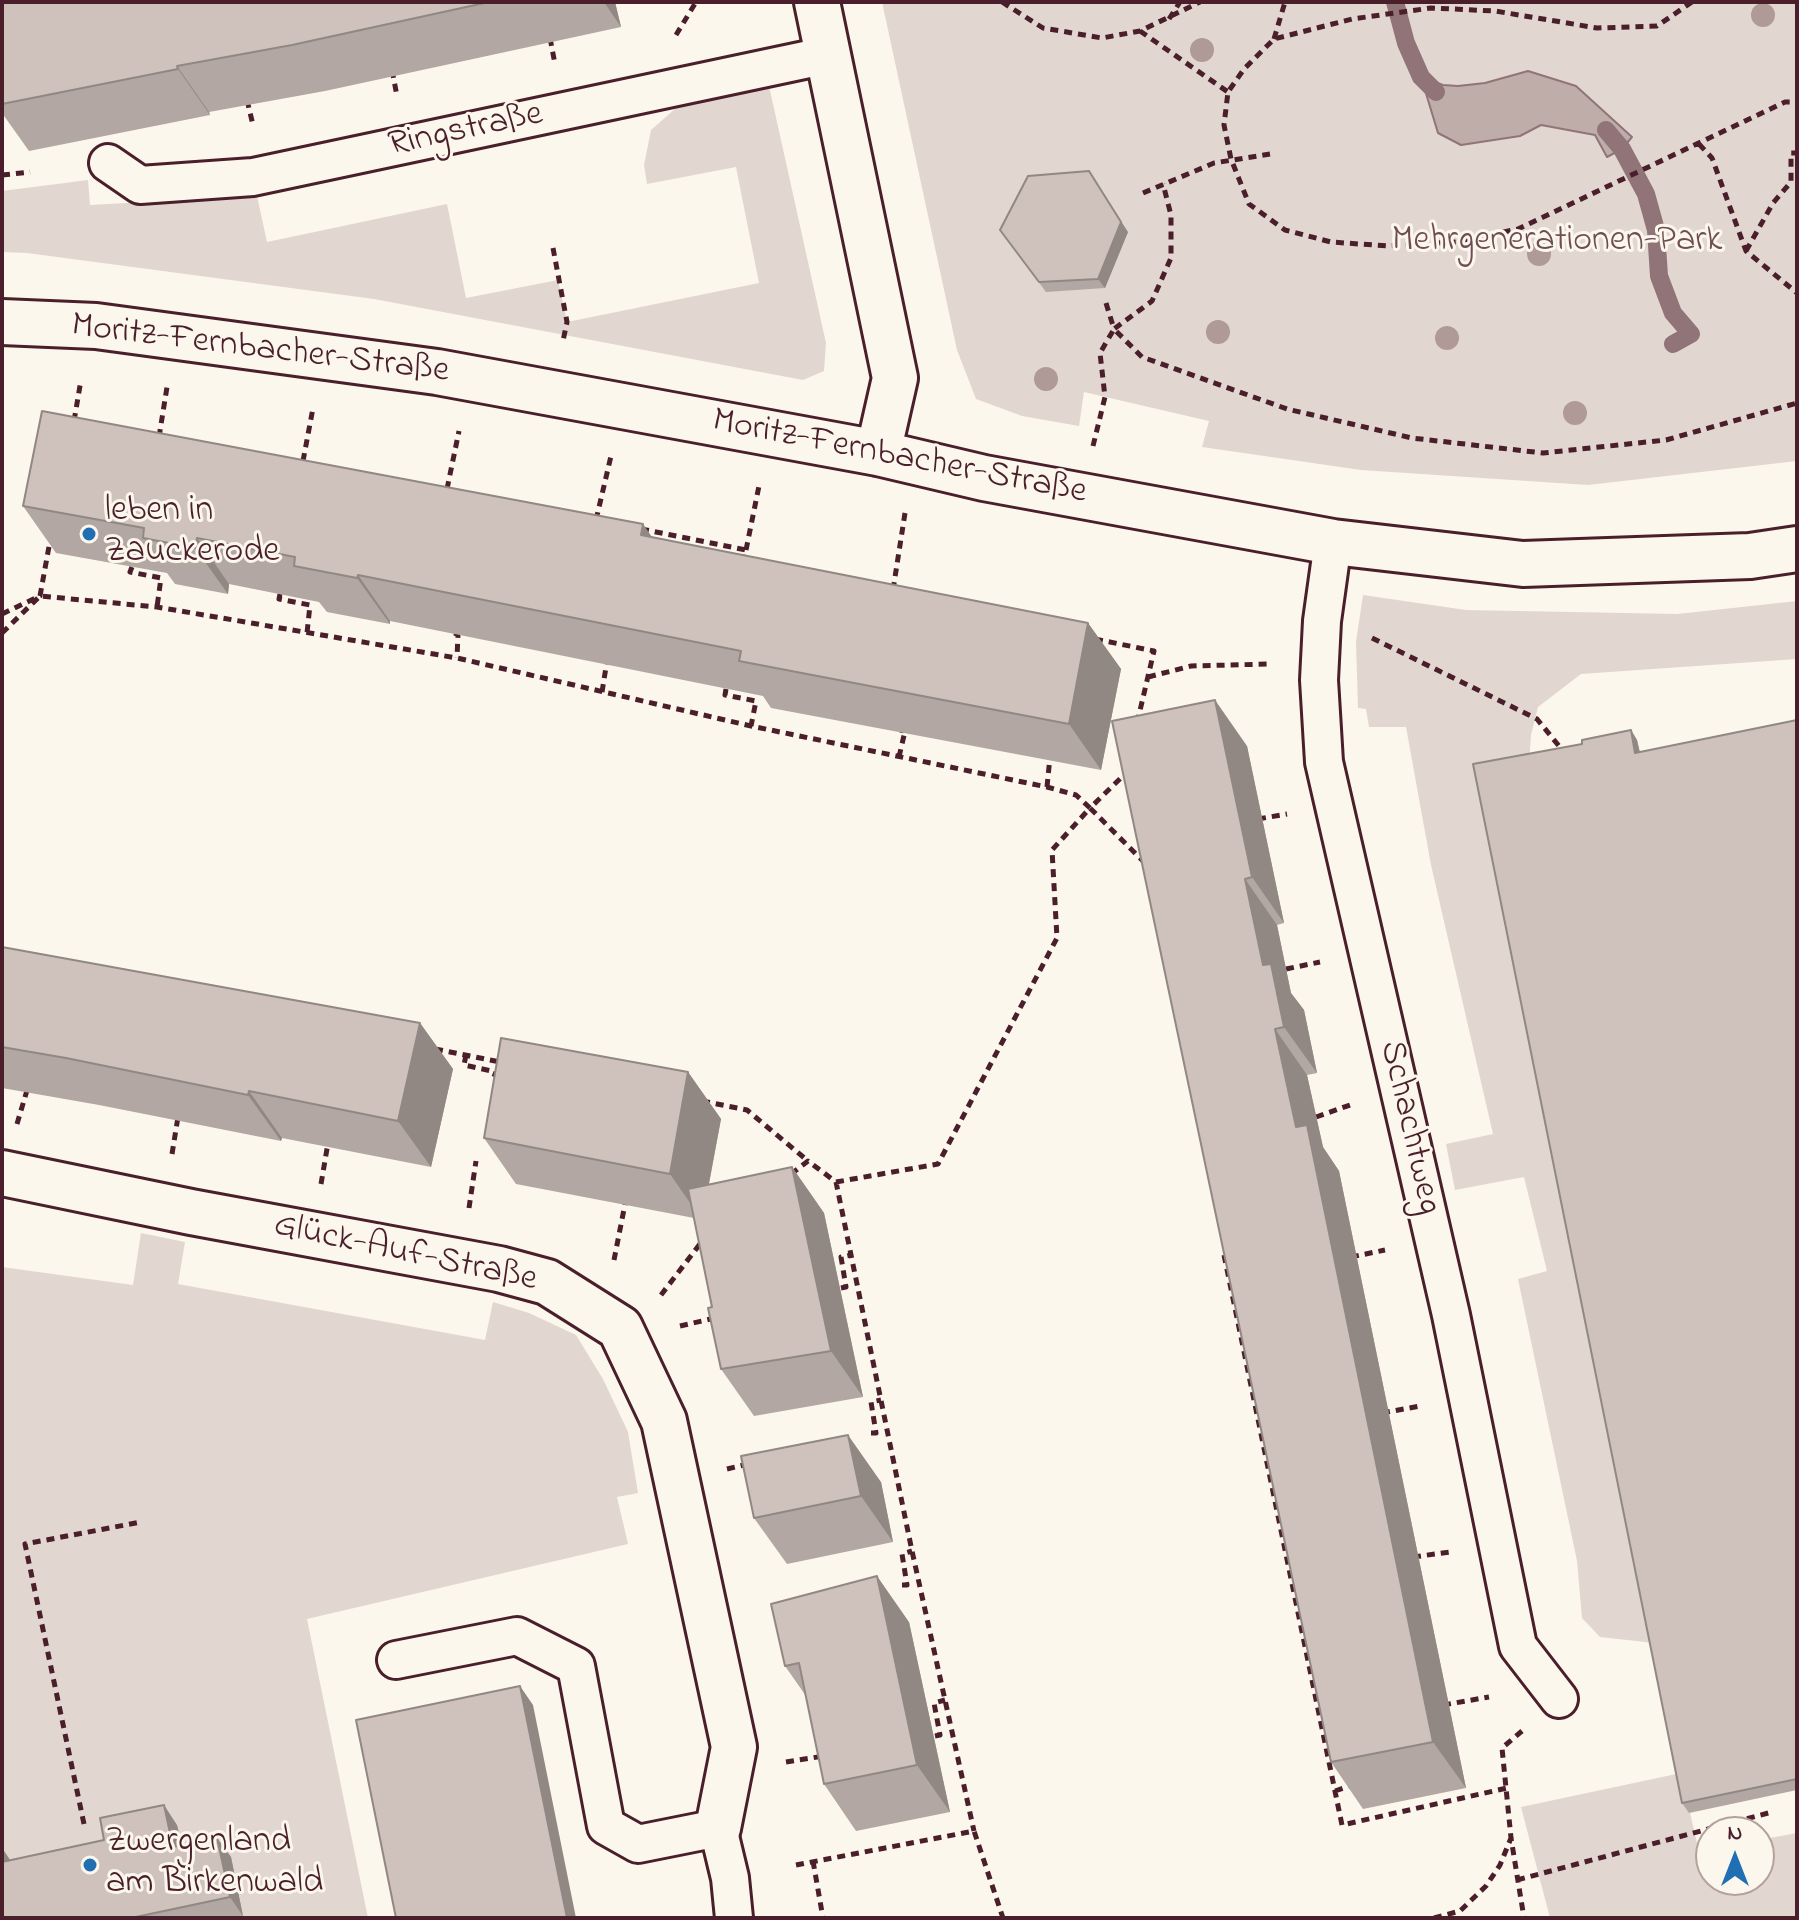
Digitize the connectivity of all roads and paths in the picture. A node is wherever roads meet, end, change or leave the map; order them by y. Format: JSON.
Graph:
{"nodes":[{"id":1,"x":817,"y":2,"type":"edge"},
{"id":2,"x":1002,"y":2,"type":"edge"},
{"id":3,"x":1180,"y":2,"type":"edge"},
{"id":4,"x":1200,"y":2,"type":"edge"},
{"id":5,"x":1285,"y":2,"type":"edge"},
{"id":6,"x":1692,"y":2,"type":"edge"},
{"id":7,"x":1169,"y":19,"type":"junction"},
{"id":8,"x":1140,"y":31,"type":"junction"},
{"id":9,"x":1274,"y":39,"type":"junction"},
{"id":10,"x":828,"y":55,"type":"junction"},
{"id":11,"x":1228,"y":92,"type":"junction"},
{"id":12,"x":1797,"y":102,"type":"edge"},
{"id":13,"x":1699,"y":144,"type":"junction"},
{"id":14,"x":1797,"y":153,"type":"edge"},
{"id":15,"x":1270,"y":154,"type":"dead end"},
{"id":16,"x":1231,"y":159,"type":"junction"},
{"id":17,"x":108,"y":163,"type":"dead end"},
{"id":18,"x":30,"y":172,"type":"dead end"},
{"id":19,"x":2,"y":175,"type":"edge"},
{"id":20,"x":1163,"y":184,"type":"junction"},
{"id":21,"x":1143,"y":193,"type":"dead end"},
{"id":22,"x":553,"y":248,"type":"dead end"},
{"id":23,"x":1746,"y":251,"type":"junction"},
{"id":24,"x":1797,"y":293,"type":"edge"},
{"id":25,"x":1106,"y":303,"type":"dead end"},
{"id":26,"x":2,"y":322,"type":"edge"},
{"id":27,"x":1114,"y":329,"type":"junction"},
{"id":28,"x":562,"y":345,"type":"dead end"},
{"id":29,"x":169,"y":374,"type":"dead end"},
{"id":30,"x":82,"y":378,"type":"dead end"},
{"id":31,"x":315,"y":395,"type":"dead end"},
{"id":32,"x":1797,"y":403,"type":"edge"},
{"id":33,"x":461,"y":423,"type":"dead end"},
{"id":34,"x":71,"y":435,"type":"edge"},
{"id":35,"x":159,"y":437,"type":"junction"},
{"id":36,"x":174,"y":440,"type":"edge"},
{"id":37,"x":157,"y":451,"type":"edge"},
{"id":38,"x":612,"y":451,"type":"dead end"},
{"id":39,"x":878,"y":453,"type":"junction"},
{"id":40,"x":1091,"y":454,"type":"dead end"},
{"id":41,"x":289,"y":459,"type":"edge"},
{"id":42,"x":303,"y":461,"type":"junction"},
{"id":43,"x":318,"y":464,"type":"edge"},
{"id":44,"x":761,"y":477,"type":"dead end"},
{"id":45,"x":433,"y":486,"type":"edge"},
{"id":46,"x":447,"y":489,"type":"junction"},
{"id":47,"x":462,"y":492,"type":"edge"},
{"id":48,"x":906,"y":504,"type":"dead end"},
{"id":49,"x":581,"y":517,"type":"edge"},
{"id":50,"x":596,"y":520,"type":"junction"},
{"id":51,"x":611,"y":523,"type":"edge"},
{"id":52,"x":626,"y":526,"type":"edge"},
{"id":53,"x":51,"y":534,"type":"edge"},
{"id":54,"x":1333,"y":542,"type":"junction"},
{"id":55,"x":1797,"y":549,"type":"edge"},
{"id":56,"x":746,"y":550,"type":"junction"},
{"id":57,"x":132,"y":567,"type":"edge"},
{"id":58,"x":742,"y":570,"type":"edge"},
{"id":59,"x":280,"y":594,"type":"edge"},
{"id":60,"x":40,"y":596,"type":"junction"},
{"id":61,"x":892,"y":597,"type":"edge"},
{"id":62,"x":157,"y":607,"type":"junction"},
{"id":63,"x":2,"y":614,"type":"edge"},
{"id":64,"x":1322,"y":621,"type":"junction"},
{"id":65,"x":442,"y":631,"type":"edge"},
{"id":66,"x":2,"y":633,"type":"edge"},
{"id":67,"x":307,"y":633,"type":"junction"},
{"id":68,"x":1092,"y":638,"type":"dead end"},
{"id":69,"x":457,"y":658,"type":"junction"},
{"id":70,"x":598,"y":659,"type":"edge"},
{"id":71,"x":1279,"y":664,"type":"dead end"},
{"id":72,"x":1148,"y":677,"type":"junction"},
{"id":73,"x":726,"y":689,"type":"edge"},
{"id":74,"x":602,"y":692,"type":"junction"},
{"id":75,"x":751,"y":726,"type":"junction"},
{"id":76,"x":894,"y":729,"type":"edge"},
{"id":77,"x":1136,"y":731,"type":"edge"},
{"id":78,"x":1559,"y":746,"type":"edge"},
{"id":79,"x":1040,"y":755,"type":"edge"},
{"id":80,"x":899,"y":757,"type":"junction"},
{"id":81,"x":1130,"y":758,"type":"edge"},
{"id":82,"x":1047,"y":787,"type":"junction"},
{"id":83,"x":1090,"y":808,"type":"junction"},
{"id":84,"x":1290,"y":814,"type":"dead end"},
{"id":85,"x":1253,"y":820,"type":"dead end"},
{"id":86,"x":1145,"y":873,"type":"edge"},
{"id":87,"x":1331,"y":960,"type":"dead end"},
{"id":88,"x":1286,"y":969,"type":"dead end"},
{"id":89,"x":435,"y":1049,"type":"dead end"},
{"id":90,"x":466,"y":1055,"type":"junction"},
{"id":91,"x":513,"y":1064,"type":"edge"},
{"id":92,"x":31,"y":1076,"type":"edge"},
{"id":93,"x":494,"y":1077,"type":"edge"},
{"id":94,"x":700,"y":1101,"type":"dead end"},
{"id":95,"x":1359,"y":1102,"type":"dead end"},
{"id":96,"x":181,"y":1104,"type":"edge"},
{"id":97,"x":1316,"y":1117,"type":"dead end"},
{"id":98,"x":15,"y":1129,"type":"dead end"},
{"id":99,"x":330,"y":1133,"type":"edge"},
{"id":100,"x":476,"y":1161,"type":"dead end"},
{"id":101,"x":808,"y":1161,"type":"junction"},
{"id":102,"x":171,"y":1163,"type":"dead end"},
{"id":103,"x":2,"y":1173,"type":"edge"},
{"id":104,"x":783,"y":1179,"type":"edge"},
{"id":105,"x":836,"y":1182,"type":"junction"},
{"id":106,"x":628,"y":1190,"type":"edge"},
{"id":107,"x":319,"y":1193,"type":"dead end"},
{"id":108,"x":467,"y":1221,"type":"dead end"},
{"id":109,"x":709,"y":1233,"type":"edge"},
{"id":110,"x":1222,"y":1245,"type":"edge"},
{"id":111,"x":1393,"y":1249,"type":"dead end"},
{"id":112,"x":851,"y":1255,"type":"junction"},
{"id":113,"x":1346,"y":1258,"type":"dead end"},
{"id":114,"x":614,"y":1261,"type":"dead end"},
{"id":115,"x":841,"y":1288,"type":"dead end"},
{"id":116,"x":661,"y":1295,"type":"dead end"},
{"id":117,"x":726,"y":1315,"type":"edge"},
{"id":118,"x":680,"y":1326,"type":"dead end"},
{"id":119,"x":1248,"y":1332,"type":"edge"},
{"id":120,"x":1240,"y":1334,"type":"junction"},
{"id":121,"x":881,"y":1400,"type":"junction"},
{"id":122,"x":1425,"y":1406,"type":"dead end"},
{"id":123,"x":1378,"y":1414,"type":"dead end"},
{"id":124,"x":871,"y":1433,"type":"dead end"},
{"id":125,"x":759,"y":1462,"type":"edge"},
{"id":126,"x":747,"y":1464,"type":"edge"},
{"id":127,"x":1280,"y":1487,"type":"edge"},
{"id":128,"x":1272,"y":1489,"type":"junction"},
{"id":129,"x":141,"y":1522,"type":"dead end"},
{"id":130,"x":912,"y":1551,"type":"junction"},
{"id":131,"x":1458,"y":1551,"type":"dead end"},
{"id":132,"x":1408,"y":1558,"type":"dead end"},
{"id":133,"x":902,"y":1585,"type":"dead end"},
{"id":134,"x":1311,"y":1636,"type":"edge"},
{"id":135,"x":1303,"y":1638,"type":"junction"},
{"id":136,"x":396,"y":1660,"type":"dead end"},
{"id":137,"x":1489,"y":1697,"type":"dead end"},
{"id":138,"x":1559,"y":1699,"type":"dead end"},
{"id":139,"x":945,"y":1700,"type":"junction"},
{"id":140,"x":1438,"y":1706,"type":"dead end"},
{"id":141,"x":935,"y":1736,"type":"dead end"},
{"id":142,"x":1502,"y":1748,"type":"dead end"},
{"id":143,"x":826,"y":1756,"type":"edge"},
{"id":144,"x":776,"y":1764,"type":"dead end"},
{"id":145,"x":1350,"y":1775,"type":"edge"},
{"id":146,"x":1507,"y":1788,"type":"junction"},
{"id":147,"x":1335,"y":1791,"type":"junction"},
{"id":148,"x":1772,"y":1812,"type":"dead end"},
{"id":149,"x":84,"y":1824,"type":"dead end"},
{"id":150,"x":718,"y":1828,"type":"junction"},
{"id":151,"x":974,"y":1831,"type":"junction"},
{"id":152,"x":1511,"y":1838,"type":"junction"},
{"id":153,"x":813,"y":1861,"type":"junction"},
{"id":154,"x":796,"y":1865,"type":"dead end"},
{"id":155,"x":1517,"y":1880,"type":"junction"},
{"id":156,"x":734,"y":1918,"type":"edge"},
{"id":157,"x":823,"y":1918,"type":"edge"},
{"id":158,"x":1003,"y":1918,"type":"edge"},
{"id":159,"x":1434,"y":1918,"type":"edge"},
{"id":160,"x":1524,"y":1918,"type":"edge"}],
"edges":[{"from":1,"to":10,"type":"street"},
{"from":2,"to":8,"type":"path"},
{"from":3,"to":7,"type":"path"},
{"from":4,"to":7,"type":"path"},
{"from":5,"to":9,"type":"path"},
{"from":6,"to":9,"type":"path"},
{"from":7,"to":8,"type":"path"},
{"from":8,"to":11,"type":"path"},
{"from":9,"to":11,"type":"path"},
{"from":10,"to":17,"type":"lane","name":"Ringstraße"},
{"from":10,"to":39,"type":"street"},
{"from":11,"to":16,"type":"path"},
{"from":12,"to":13,"type":"path"},
{"from":13,"to":16,"type":"path"},
{"from":13,"to":23,"type":"path"},
{"from":14,"to":23,"type":"path"},
{"from":15,"to":16,"type":"path"},
{"from":16,"to":20,"type":"path"},
{"from":18,"to":19,"type":"path"},
{"from":20,"to":21,"type":"path"},
{"from":20,"to":27,"type":"path"},
{"from":22,"to":28,"type":"path"},
{"from":23,"to":24,"type":"path"},
{"from":25,"to":27,"type":"path"},
{"from":26,"to":39,"type":"street","name":"Moritz-Fernbacher-Straße"},
{"from":27,"to":32,"type":"path"},
{"from":27,"to":40,"type":"path"},
{"from":29,"to":35,"type":"path"},
{"from":30,"to":34,"type":"path"},
{"from":31,"to":42,"type":"path"},
{"from":33,"to":46,"type":"path"},
{"from":35,"to":36,"type":"path"},
{"from":35,"to":37,"type":"path"},
{"from":38,"to":50,"type":"path"},
{"from":39,"to":54,"type":"street","name":"Moritz-Fernbacher-Straße"},
{"from":41,"to":42,"type":"path"},
{"from":42,"to":43,"type":"path"},
{"from":44,"to":56,"type":"path"},
{"from":45,"to":46,"type":"path"},
{"from":46,"to":47,"type":"path"},
{"from":48,"to":61,"type":"path"},
{"from":49,"to":50,"type":"path"},
{"from":50,"to":51,"type":"path"},
{"from":52,"to":56,"type":"path"},
{"from":53,"to":60,"type":"path"},
{"from":54,"to":55,"type":"street","name":"Moritz-Fernbacher-Straße"},
{"from":54,"to":64,"type":"lane","name":"Schachtweg"},
{"from":56,"to":58,"type":"path"},
{"from":57,"to":62,"type":"path"},
{"from":59,"to":67,"type":"path"},
{"from":60,"to":62,"type":"path"},
{"from":60,"to":63,"type":"path"},
{"from":60,"to":66,"type":"path"},
{"from":62,"to":67,"type":"path"},
{"from":64,"to":78,"type":"path"},
{"from":64,"to":138,"type":"lane","name":"Schachtweg"},
{"from":65,"to":69,"type":"path"},
{"from":67,"to":69,"type":"path"},
{"from":68,"to":72,"type":"path"},
{"from":69,"to":74,"type":"path"},
{"from":70,"to":74,"type":"path"},
{"from":71,"to":72,"type":"path"},
{"from":72,"to":77,"type":"path"},
{"from":73,"to":75,"type":"path"},
{"from":74,"to":75,"type":"path"},
{"from":75,"to":80,"type":"path"},
{"from":76,"to":80,"type":"path"},
{"from":79,"to":82,"type":"path"},
{"from":80,"to":82,"type":"path"},
{"from":81,"to":83,"type":"path"},
{"from":82,"to":83,"type":"path"},
{"from":83,"to":86,"type":"path"},
{"from":83,"to":105,"type":"path"},
{"from":84,"to":85,"type":"path"},
{"from":87,"to":88,"type":"path"},
{"from":89,"to":90,"type":"path"},
{"from":90,"to":91,"type":"path"},
{"from":90,"to":93,"type":"path"},
{"from":92,"to":98,"type":"path"},
{"from":94,"to":101,"type":"path"},
{"from":95,"to":97,"type":"path"},
{"from":96,"to":102,"type":"path"},
{"from":99,"to":107,"type":"path"},
{"from":100,"to":108,"type":"path"},
{"from":101,"to":104,"type":"path"},
{"from":101,"to":105,"type":"path"},
{"from":103,"to":150,"type":"street","name":"Glück-Auf-Straße"},
{"from":105,"to":112,"type":"path"},
{"from":106,"to":114,"type":"path"},
{"from":109,"to":116,"type":"path"},
{"from":110,"to":120,"type":"path"},
{"from":111,"to":113,"type":"path"},
{"from":112,"to":115,"type":"path"},
{"from":112,"to":121,"type":"path"},
{"from":117,"to":118,"type":"path"},
{"from":119,"to":120,"type":"path"},
{"from":120,"to":128,"type":"path"},
{"from":121,"to":124,"type":"path"},
{"from":121,"to":130,"type":"path"},
{"from":122,"to":123,"type":"path"},
{"from":125,"to":126,"type":"path"},
{"from":127,"to":128,"type":"path"},
{"from":128,"to":135,"type":"path"},
{"from":129,"to":149,"type":"path"},
{"from":130,"to":133,"type":"path"},
{"from":130,"to":139,"type":"path"},
{"from":131,"to":132,"type":"path"},
{"from":134,"to":135,"type":"path"},
{"from":135,"to":147,"type":"path"},
{"from":136,"to":150,"type":"lane"},
{"from":137,"to":140,"type":"path"},
{"from":139,"to":141,"type":"path"},
{"from":139,"to":151,"type":"path"},
{"from":142,"to":146,"type":"path"},
{"from":143,"to":144,"type":"path"},
{"from":145,"to":147,"type":"path"},
{"from":146,"to":147,"type":"path"},
{"from":146,"to":152,"type":"path"},
{"from":148,"to":155,"type":"path"},
{"from":150,"to":156,"type":"lane"},
{"from":151,"to":153,"type":"path"},
{"from":151,"to":158,"type":"path"},
{"from":152,"to":155,"type":"path"},
{"from":152,"to":159,"type":"path"},
{"from":153,"to":154,"type":"path"},
{"from":153,"to":157,"type":"path"},
{"from":155,"to":160,"type":"path"}]}
